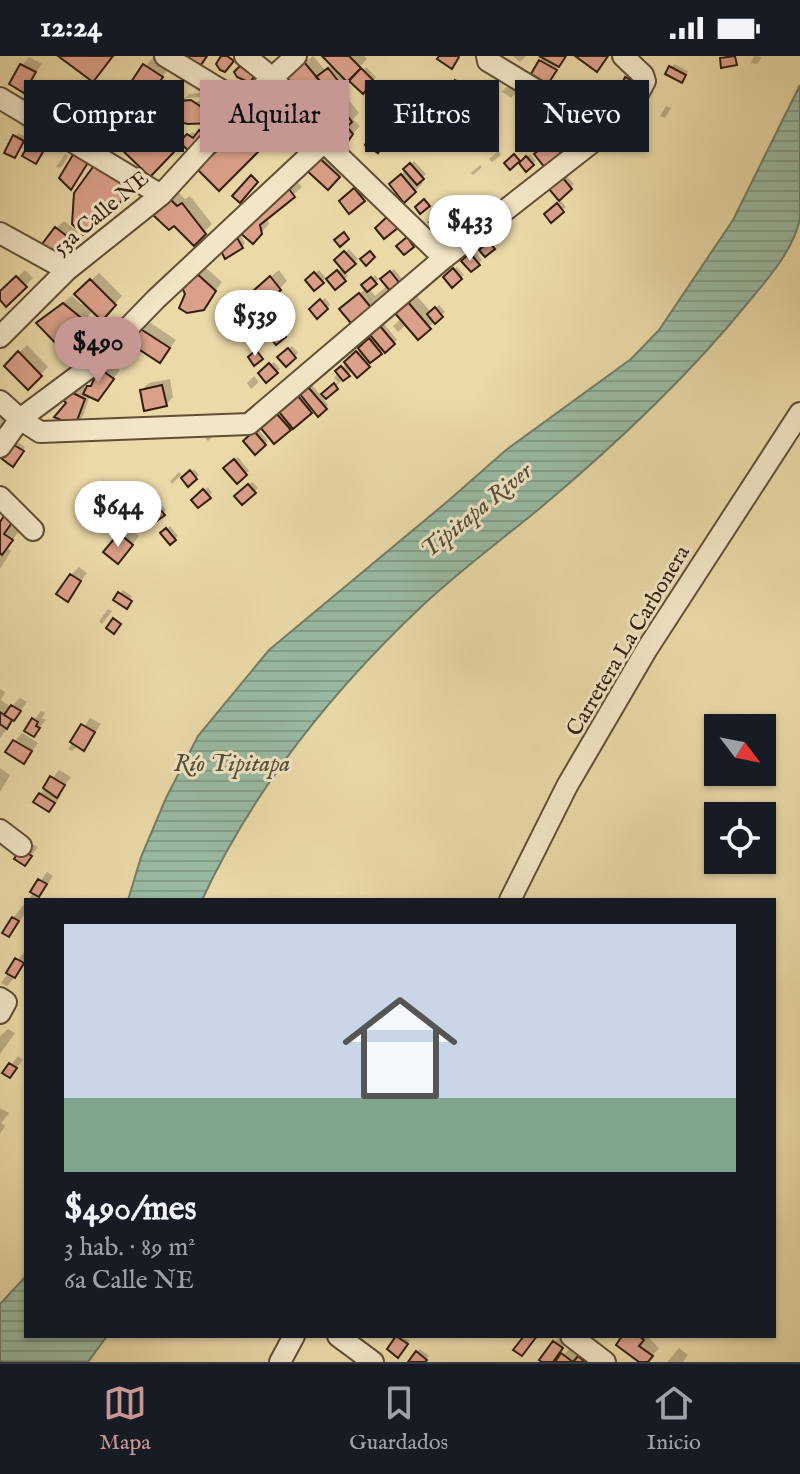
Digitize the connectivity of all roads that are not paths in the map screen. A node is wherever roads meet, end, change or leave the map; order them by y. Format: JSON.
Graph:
{"nodes":[{"id":1,"x":165,"y":56,"type":"edge"},
{"id":2,"x":245,"y":56,"type":"edge"},
{"id":3,"x":296,"y":56,"type":"edge"},
{"id":4,"x":487,"y":56,"type":"edge"},
{"id":5,"x":626,"y":58,"type":"edge"},
{"id":6,"x":274,"y":79,"type":"joint"},
{"id":7,"x":204,"y":80,"type":"edge"},
{"id":8,"x":519,"y":80,"type":"edge"},
{"id":9,"x":0,"y":98,"type":"edge"},
{"id":10,"x":200,"y":152,"type":"edge"},
{"id":11,"x":313,"y":152,"type":"edge"},
{"id":12,"x":334,"y":152,"type":"edge"},
{"id":13,"x":161,"y":195,"type":"junction"},
{"id":14,"x":0,"y":233,"type":"edge"},
{"id":15,"x":444,"y":258,"type":"junction"},
{"id":16,"x":67,"y":270,"type":"junction"},
{"id":17,"x":0,"y":337,"type":"edge"},
{"id":18,"x":0,"y":401,"type":"edge"},
{"id":19,"x":800,"y":413,"type":"edge"},
{"id":20,"x":20,"y":419,"type":"junction"},
{"id":21,"x":0,"y":447,"type":"edge"},
{"id":22,"x":0,"y":497,"type":"edge"},
{"id":23,"x":33,"y":530,"type":"dead end"},
{"id":24,"x":0,"y":830,"type":"edge"},
{"id":25,"x":21,"y":846,"type":"dead end"},
{"id":26,"x":511,"y":898,"type":"edge"},
{"id":27,"x":293,"y":1338,"type":"edge"},
{"id":28,"x":341,"y":1338,"type":"edge"},
{"id":29,"x":574,"y":1338,"type":"edge"},
{"id":30,"x":280,"y":1362,"type":"edge"},
{"id":31,"x":373,"y":1362,"type":"edge"},
{"id":32,"x":605,"y":1362,"type":"edge"}],
"edges":[{"from":1,"to":7,"type":"street"},
{"from":2,"to":6,"type":"street"},
{"from":3,"to":6,"type":"street","name":"53a Calle NE"},
{"from":4,"to":8,"type":"street"},
{"from":5,"to":15,"type":"street"},
{"from":9,"to":13,"type":"street"},
{"from":10,"to":13,"type":"street","name":"53a Calle NE"},
{"from":11,"to":20,"type":"street"},
{"from":12,"to":15,"type":"street"},
{"from":13,"to":16,"type":"street","name":"53a Calle NE"},
{"from":14,"to":16,"type":"street"},
{"from":15,"to":20,"type":"street"},
{"from":16,"to":17,"type":"street","name":"53a Calle NE"},
{"from":18,"to":20,"type":"street"},
{"from":19,"to":26,"type":"street","name":"Carretera La Carbonera"},
{"from":20,"to":21,"type":"street"},
{"from":22,"to":23,"type":"street"},
{"from":24,"to":25,"type":"street"},
{"from":27,"to":30,"type":"street"},
{"from":28,"to":31,"type":"street"},
{"from":29,"to":32,"type":"street"}]}
